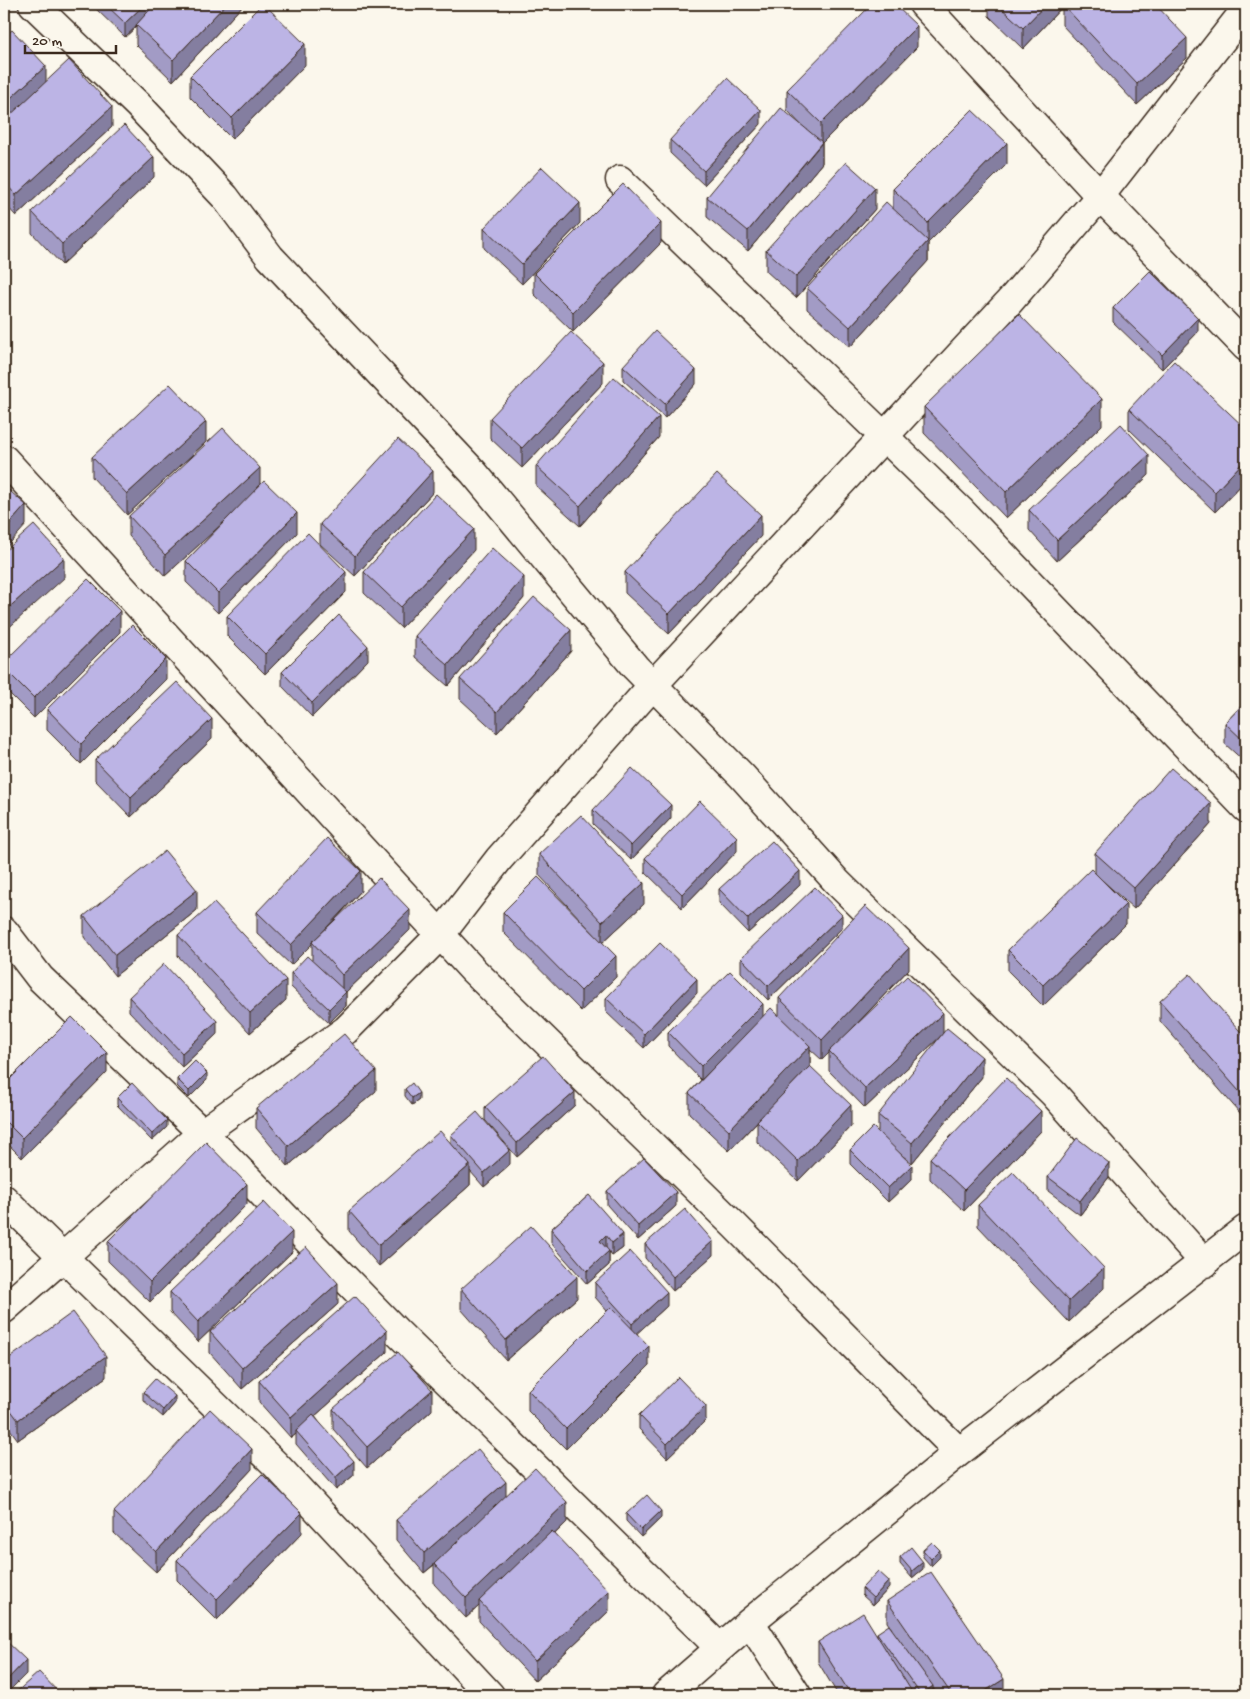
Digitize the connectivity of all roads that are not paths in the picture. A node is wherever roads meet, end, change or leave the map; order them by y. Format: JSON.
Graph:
{"nodes":[{"id":1,"x":33,"y":4,"type":"edge"},
{"id":2,"x":923,"y":4,"type":"edge"},
{"id":3,"x":1246,"y":9,"type":"edge"},
{"id":4,"x":620,"y":180,"type":"dead end"},
{"id":5,"x":1100,"y":196,"type":"junction"},
{"id":6,"x":1246,"y":346,"type":"edge"},
{"id":7,"x":884,"y":437,"type":"junction"},
{"id":8,"x":4,"y":459,"type":"edge"},
{"id":9,"x":652,"y":685,"type":"junction"},
{"id":10,"x":1246,"y":808,"type":"edge"},
{"id":11,"x":4,"y":931,"type":"edge"},
{"id":12,"x":441,"y":934,"type":"junction"},
{"id":13,"x":202,"y":1133,"type":"junction"},
{"id":14,"x":4,"y":1199,"type":"edge"},
{"id":15,"x":1246,"y":1229,"type":"edge"},
{"id":16,"x":63,"y":1257,"type":"junction"},
{"id":17,"x":1205,"y":1263,"type":"junction"},
{"id":18,"x":4,"y":1309,"type":"edge"},
{"id":19,"x":959,"y":1452,"type":"junction"},
{"id":20,"x":750,"y":1622,"type":"junction"},
{"id":21,"x":720,"y":1648,"type":"junction"},
{"id":22,"x":490,"y":1695,"type":"edge"},
{"id":23,"x":666,"y":1695,"type":"edge"},
{"id":24,"x":797,"y":1695,"type":"edge"}],
"edges":[{"from":1,"to":9,"type":"street"},
{"from":2,"to":5,"type":"street"},
{"from":3,"to":5,"type":"street"},
{"from":4,"to":7,"type":"street"},
{"from":5,"to":6,"type":"street"},
{"from":5,"to":7,"type":"street"},
{"from":7,"to":9,"type":"street"},
{"from":7,"to":10,"type":"street"},
{"from":8,"to":12,"type":"street"},
{"from":9,"to":12,"type":"street"},
{"from":9,"to":17,"type":"street"},
{"from":11,"to":13,"type":"street"},
{"from":12,"to":13,"type":"street"},
{"from":12,"to":19,"type":"street"},
{"from":13,"to":16,"type":"street"},
{"from":13,"to":21,"type":"street"},
{"from":14,"to":16,"type":"street"},
{"from":15,"to":17,"type":"street"},
{"from":16,"to":18,"type":"street"},
{"from":16,"to":22,"type":"street"},
{"from":17,"to":19,"type":"street"},
{"from":19,"to":20,"type":"street"},
{"from":20,"to":21,"type":"street"},
{"from":20,"to":24,"type":"street"},
{"from":21,"to":23,"type":"street"}]}
